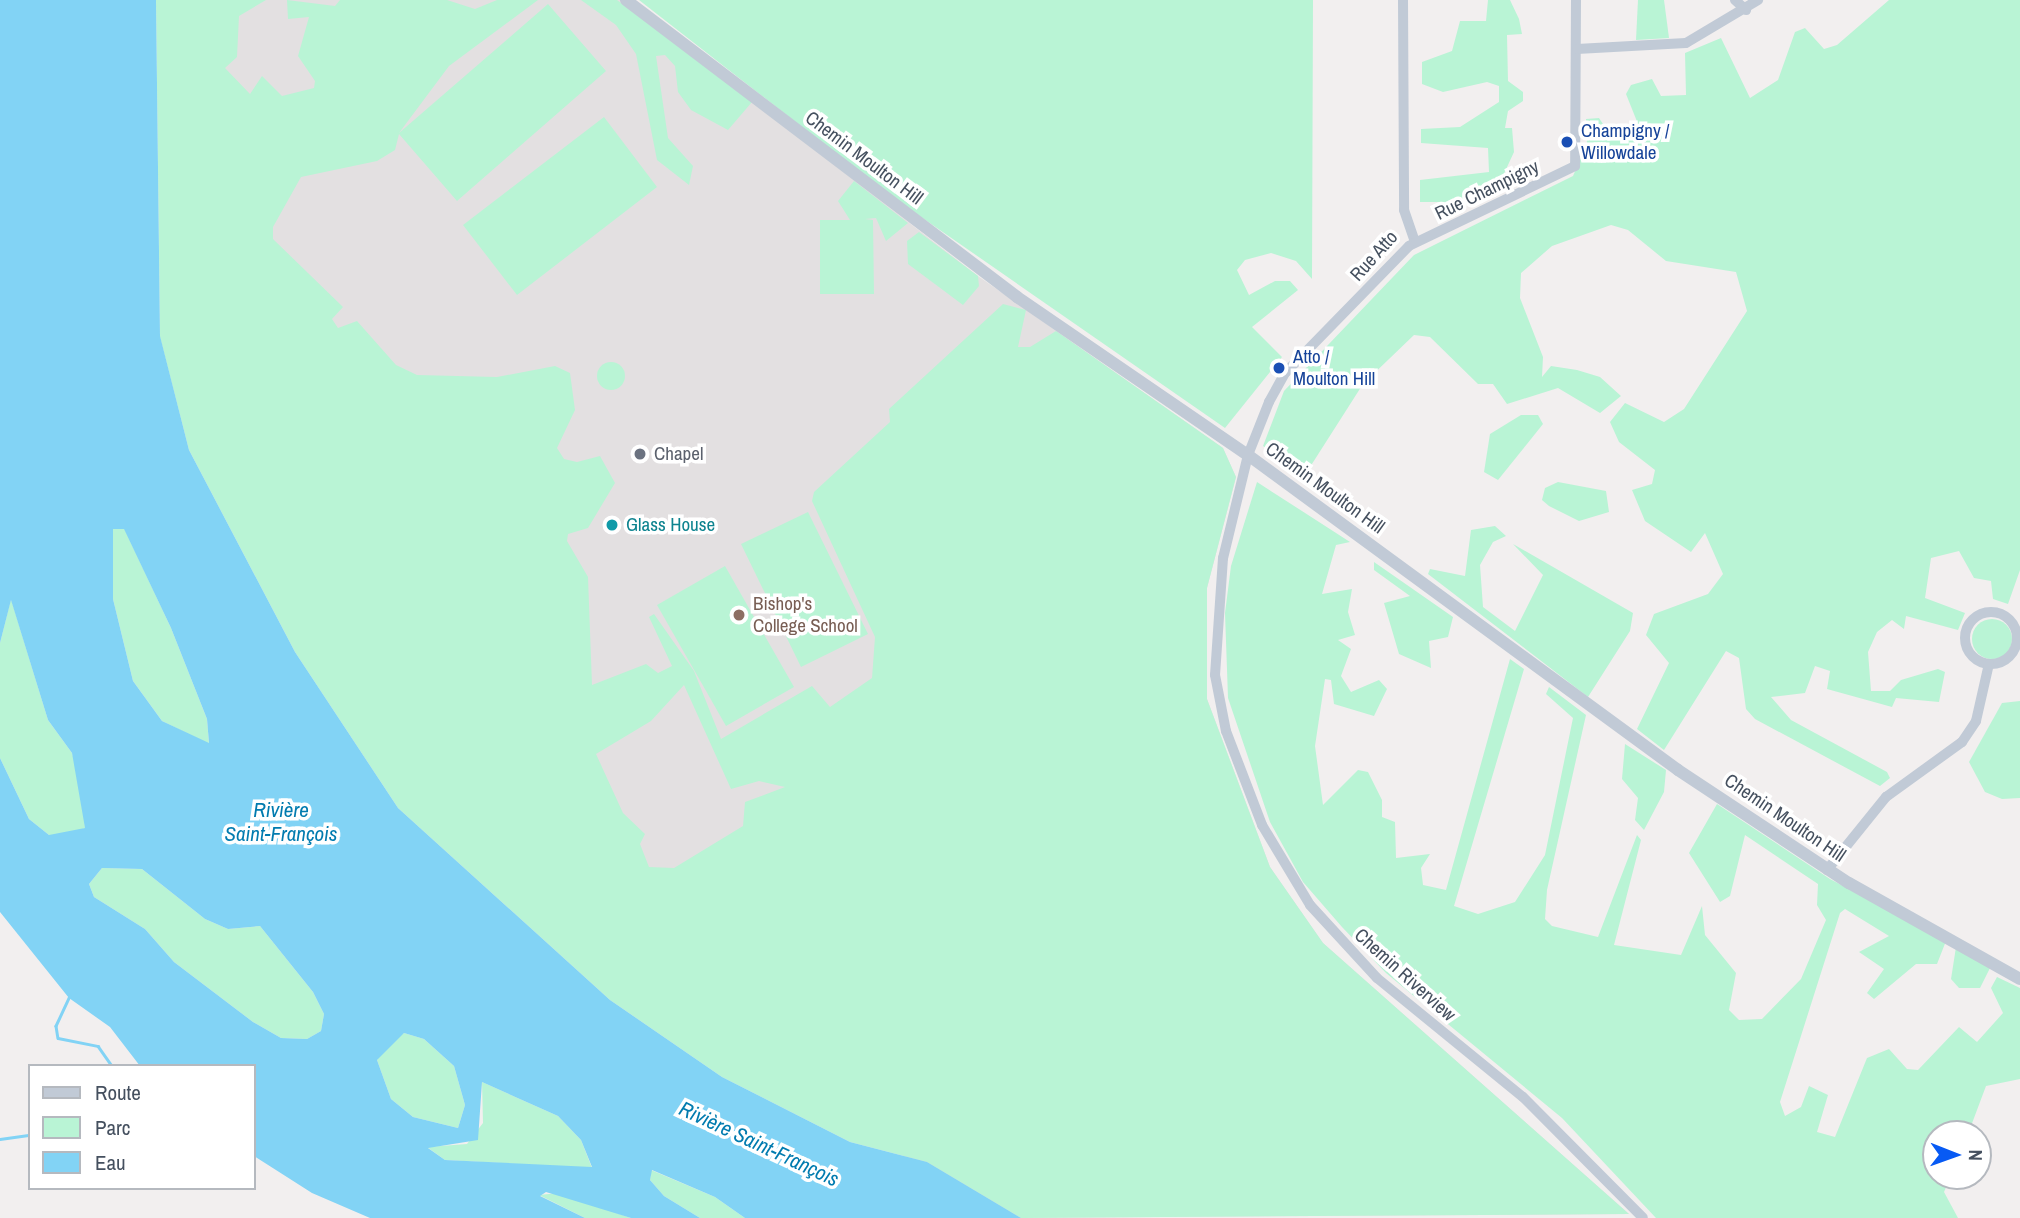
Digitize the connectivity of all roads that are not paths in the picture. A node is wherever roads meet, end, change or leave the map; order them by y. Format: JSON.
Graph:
{"nodes":[{"id":1,"x":626,"y":0,"type":"edge"},
{"id":2,"x":1403,"y":0,"type":"edge"},
{"id":3,"x":1576,"y":0,"type":"edge"},
{"id":4,"x":1735,"y":0,"type":"edge"},
{"id":5,"x":1758,"y":0,"type":"edge"},
{"id":6,"x":1746,"y":10,"type":"junction"},
{"id":7,"x":1577,"y":49,"type":"junction"},
{"id":8,"x":1415,"y":243,"type":"junction"},
{"id":9,"x":1248,"y":456,"type":"junction"},
{"id":10,"x":1989,"y":664,"type":"junction"},
{"id":11,"x":1827,"y":870,"type":"junction"},
{"id":12,"x":2020,"y":979,"type":"edge"},
{"id":13,"x":1643,"y":1218,"type":"edge"}],
"edges":[{"from":1,"to":9,"type":"street","name":"Chemin Moulton Hill"},
{"from":2,"to":8,"type":"street","name":"Rue Atto"},
{"from":3,"to":7,"type":"street","name":"Rue Champigny"},
{"from":4,"to":6,"type":"street"},
{"from":5,"to":6,"type":"street"},
{"from":6,"to":7,"type":"street"},
{"from":7,"to":8,"type":"street","name":"Rue Champigny"},
{"from":8,"to":9,"type":"street","name":"Rue Atto"},
{"from":9,"to":11,"type":"street","name":"Chemin Moulton Hill"},
{"from":9,"to":13,"type":"street","name":"Chemin Riverview"},
{"from":10,"to":10,"type":"street"},
{"from":10,"to":11,"type":"street"},
{"from":11,"to":12,"type":"street","name":"Chemin Moulton Hill"}]}
